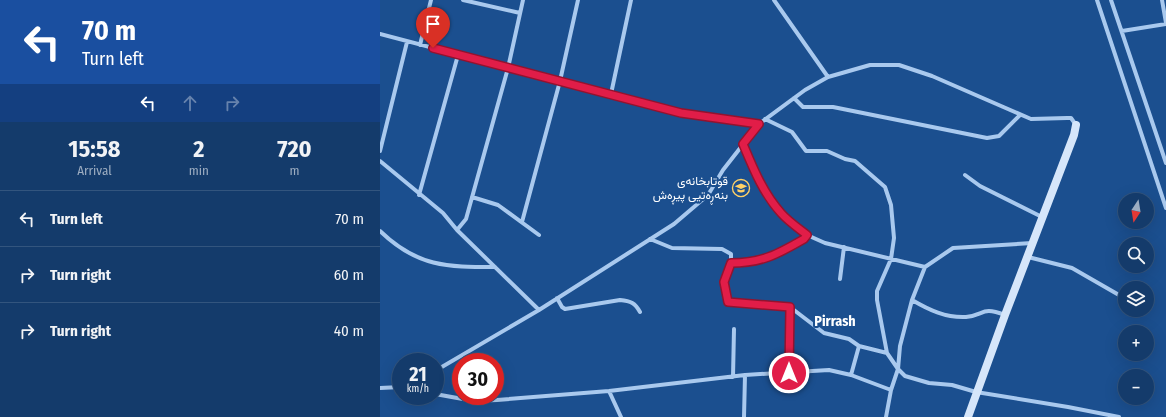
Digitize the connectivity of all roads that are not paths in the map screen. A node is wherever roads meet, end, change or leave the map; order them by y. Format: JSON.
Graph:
{"nodes":[{"id":1,"x":431,"y":0,"type":"edge"},
{"id":2,"x":463,"y":0,"type":"edge"},
{"id":3,"x":523,"y":0,"type":"edge"},
{"id":4,"x":578,"y":0,"type":"edge"},
{"id":5,"x":630,"y":0,"type":"edge"},
{"id":6,"x":774,"y":0,"type":"edge"},
{"id":7,"x":1096,"y":0,"type":"edge"},
{"id":8,"x":1111,"y":0,"type":"edge"},
{"id":9,"x":1162,"y":0,"type":"edge"},
{"id":10,"x":520,"y":13,"type":"junction"},
{"id":11,"x":1166,"y":24,"type":"edge"},
{"id":12,"x":1122,"y":31,"type":"junction"},
{"id":13,"x":380,"y":34,"type":"edge"},
{"id":14,"x":407,"y":42,"type":"junction"},
{"id":15,"x":420,"y":45,"type":"junction"},
{"id":16,"x":458,"y":55,"type":"junction"},
{"id":17,"x":508,"y":68,"type":"junction"},
{"id":18,"x":828,"y":77,"type":"junction"},
{"id":19,"x":560,"y":81,"type":"junction"},
{"id":20,"x":611,"y":94,"type":"junction"},
{"id":21,"x":794,"y":98,"type":"junction"},
{"id":22,"x":1020,"y":115,"type":"junction"},
{"id":23,"x":765,"y":119,"type":"junction"},
{"id":24,"x":759,"y":124,"type":"junction"},
{"id":25,"x":1076,"y":125,"type":"joint"},
{"id":26,"x":743,"y":144,"type":"junction"},
{"id":27,"x":380,"y":151,"type":"edge"},
{"id":28,"x":380,"y":161,"type":"edge"},
{"id":29,"x":1166,"y":163,"type":"edge"},
{"id":30,"x":965,"y":175,"type":"dead end"},
{"id":31,"x":419,"y":195,"type":"junction"},
{"id":32,"x":472,"y":197,"type":"junction"},
{"id":33,"x":1166,"y":208,"type":"edge"},
{"id":34,"x":1042,"y":216,"type":"junction"},
{"id":35,"x":522,"y":222,"type":"junction"},
{"id":36,"x":457,"y":230,"type":"junction"},
{"id":37,"x":380,"y":232,"type":"edge"},
{"id":38,"x":807,"y":235,"type":"junction"},
{"id":39,"x":539,"y":236,"type":"dead end"},
{"id":40,"x":650,"y":240,"type":"junction"},
{"id":41,"x":1032,"y":243,"type":"junction"},
{"id":42,"x":844,"y":247,"type":"junction"},
{"id":43,"x":1027,"y":256,"type":"junction"},
{"id":44,"x":891,"y":258,"type":"junction"},
{"id":45,"x":731,"y":263,"type":"junction"},
{"id":46,"x":496,"y":267,"type":"junction"},
{"id":47,"x":925,"y":267,"type":"junction"},
{"id":48,"x":840,"y":279,"type":"dead end"},
{"id":49,"x":1118,"y":294,"type":"edge"},
{"id":50,"x":557,"y":298,"type":"junction"},
{"id":51,"x":912,"y":300,"type":"junction"},
{"id":52,"x":790,"y":307,"type":"junction"},
{"id":53,"x":539,"y":310,"type":"junction"},
{"id":54,"x":640,"y":312,"type":"dead end"},
{"id":55,"x":1005,"y":315,"type":"junction"},
{"id":56,"x":734,"y":329,"type":"dead end"},
{"id":57,"x":859,"y":346,"type":"junction"},
{"id":58,"x":886,"y":352,"type":"junction"},
{"id":59,"x":444,"y":366,"type":"edge"},
{"id":60,"x":898,"y":369,"type":"junction"},
{"id":61,"x":789,"y":373,"type":"junction"},
{"id":62,"x":745,"y":375,"type":"junction"},
{"id":63,"x":851,"y":375,"type":"junction"},
{"id":64,"x":733,"y":376,"type":"junction"},
{"id":65,"x":392,"y":387,"type":"edge"},
{"id":66,"x":380,"y":388,"type":"edge"},
{"id":67,"x":891,"y":390,"type":"junction"},
{"id":68,"x":609,"y":391,"type":"junction"},
{"id":69,"x":976,"y":392,"type":"junction"},
{"id":70,"x":444,"y":396,"type":"edge"},
{"id":71,"x":621,"y":417,"type":"edge"},
{"id":72,"x":744,"y":417,"type":"edge"},
{"id":73,"x":886,"y":417,"type":"edge"},
{"id":74,"x":968,"y":417,"type":"edge"},
{"id":75,"x":1119,"y":417,"type":"edge"}],
"edges":[{"from":1,"to":15,"type":"street"},
{"from":2,"to":10,"type":"street"},
{"from":3,"to":10,"type":"street"},
{"from":4,"to":19,"type":"street"},
{"from":5,"to":20,"type":"street"},
{"from":6,"to":18,"type":"street"},
{"from":7,"to":33,"type":"street"},
{"from":8,"to":12,"type":"street"},
{"from":9,"to":11,"type":"street"},
{"from":10,"to":17,"type":"street"},
{"from":11,"to":12,"type":"street"},
{"from":12,"to":29,"type":"street"},
{"from":13,"to":14,"type":"street"},
{"from":14,"to":15,"type":"street"},
{"from":14,"to":27,"type":"street"},
{"from":15,"to":16,"type":"street"},
{"from":16,"to":17,"type":"street"},
{"from":16,"to":31,"type":"street"},
{"from":17,"to":19,"type":"street"},
{"from":17,"to":32,"type":"street"},
{"from":18,"to":21,"type":"street"},
{"from":18,"to":22,"type":"street"},
{"from":19,"to":20,"type":"street"},
{"from":19,"to":35,"type":"street"},
{"from":20,"to":24,"type":"street"},
{"from":21,"to":22,"type":"street"},
{"from":21,"to":23,"type":"street"},
{"from":22,"to":25,"type":"street"},
{"from":23,"to":24,"type":"street"},
{"from":23,"to":44,"type":"street"},
{"from":24,"to":26,"type":"street"},
{"from":25,"to":34,"type":"street"},
{"from":26,"to":38,"type":"street"},
{"from":26,"to":40,"type":"street"},
{"from":28,"to":31,"type":"street"},
{"from":30,"to":34,"type":"street"},
{"from":31,"to":36,"type":"street"},
{"from":32,"to":35,"type":"street"},
{"from":32,"to":36,"type":"street"},
{"from":34,"to":41,"type":"street"},
{"from":35,"to":39,"type":"street"},
{"from":36,"to":46,"type":"street"},
{"from":37,"to":46,"type":"street"},
{"from":38,"to":42,"type":"street"},
{"from":38,"to":45,"type":"street"},
{"from":40,"to":45,"type":"street"},
{"from":40,"to":50,"type":"street"},
{"from":41,"to":43,"type":"street"},
{"from":41,"to":47,"type":"street"},
{"from":42,"to":44,"type":"street"},
{"from":42,"to":48,"type":"street"},
{"from":43,"to":49,"type":"street"},
{"from":43,"to":55,"type":"street"},
{"from":44,"to":47,"type":"street"},
{"from":44,"to":58,"type":"street"},
{"from":45,"to":52,"type":"street"},
{"from":46,"to":53,"type":"street"},
{"from":47,"to":51,"type":"street"},
{"from":50,"to":53,"type":"street"},
{"from":50,"to":54,"type":"street"},
{"from":51,"to":55,"type":"street"},
{"from":51,"to":60,"type":"street"},
{"from":52,"to":57,"type":"street"},
{"from":52,"to":61,"type":"street"},
{"from":53,"to":59,"type":"street"},
{"from":55,"to":69,"type":"street"},
{"from":56,"to":64,"type":"street"},
{"from":57,"to":58,"type":"street"},
{"from":57,"to":63,"type":"street"},
{"from":58,"to":60,"type":"street"},
{"from":60,"to":67,"type":"street"},
{"from":60,"to":69,"type":"street"},
{"from":61,"to":62,"type":"street"},
{"from":61,"to":63,"type":"street"},
{"from":62,"to":64,"type":"street"},
{"from":62,"to":72,"type":"street"},
{"from":63,"to":67,"type":"street"},
{"from":64,"to":68,"type":"street"},
{"from":65,"to":66,"type":"street"},
{"from":67,"to":73,"type":"street"},
{"from":68,"to":70,"type":"street"},
{"from":68,"to":71,"type":"street"},
{"from":69,"to":74,"type":"street"},
{"from":69,"to":75,"type":"street"}]}
